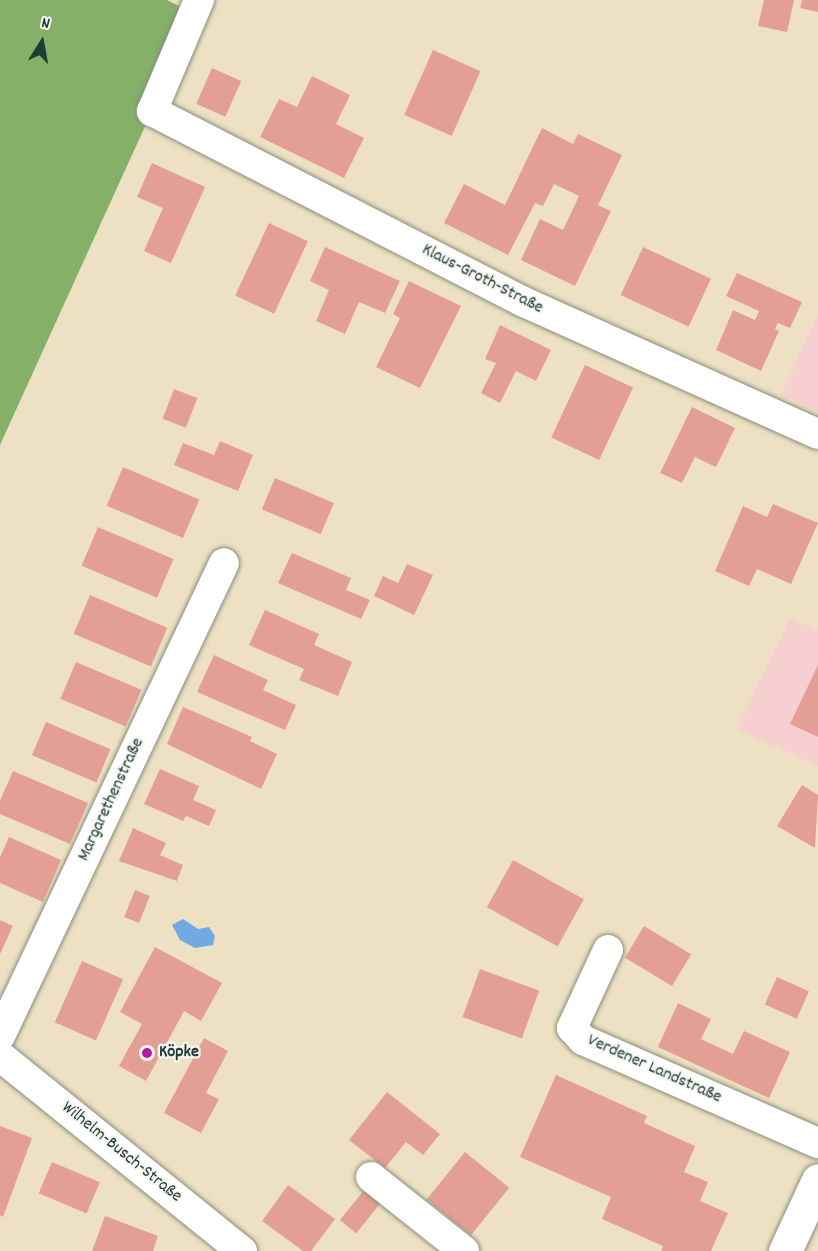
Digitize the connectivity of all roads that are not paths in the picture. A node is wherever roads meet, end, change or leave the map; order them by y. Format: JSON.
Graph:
{"nodes":[{"id":1,"x":199,"y":0,"type":"edge"},
{"id":2,"x":818,"y":434,"type":"edge"},
{"id":3,"x":224,"y":563,"type":"dead end"},
{"id":4,"x":608,"y":950,"type":"dead end"},
{"id":5,"x":0,"y":1036,"type":"edge"},
{"id":6,"x":0,"y":1056,"type":"edge"},
{"id":7,"x":818,"y":1143,"type":"edge"},
{"id":8,"x":371,"y":1177,"type":"dead end"},
{"id":9,"x":818,"y":1180,"type":"edge"},
{"id":10,"x":215,"y":1241,"type":"edge"},
{"id":11,"x":242,"y":1251,"type":"edge"},
{"id":12,"x":464,"y":1251,"type":"edge"},
{"id":13,"x":785,"y":1251,"type":"edge"}],
"edges":[{"from":1,"to":2,"type":"street","name":"Klaus-Groth-Straße"},
{"from":3,"to":5,"type":"street","name":"Margarethenstraße"},
{"from":4,"to":7,"type":"street","name":"Verdener Landstraße"},
{"from":6,"to":10,"type":"street","name":"Wilhelm-Busch-Straße"},
{"from":8,"to":12,"type":"street"},
{"from":9,"to":13,"type":"main road"},
{"from":10,"to":11,"type":"street","name":"Wilhelm-Busch-Straße"}]}
